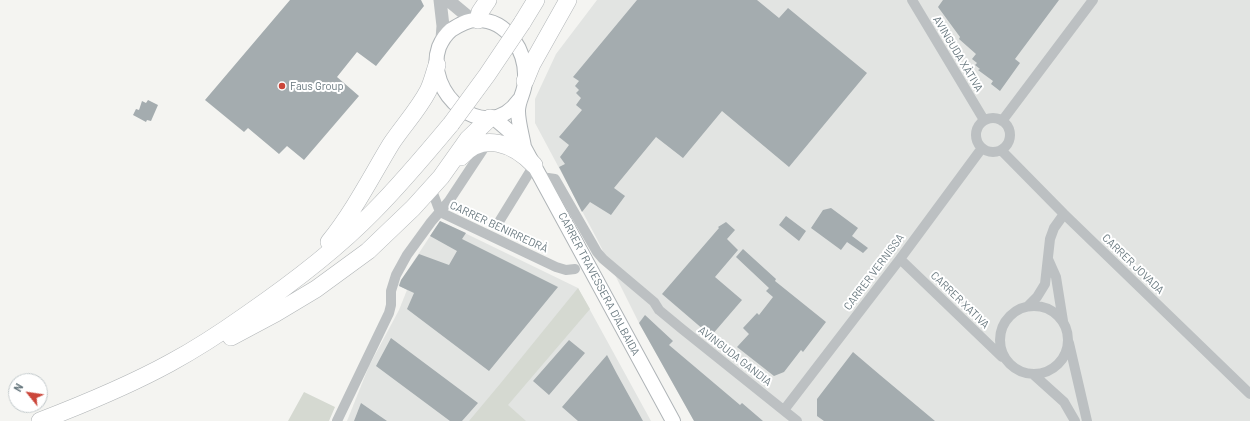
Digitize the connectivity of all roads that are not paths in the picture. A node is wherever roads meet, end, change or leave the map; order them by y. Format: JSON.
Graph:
{"nodes":[{"id":1,"x":440,"y":0,"type":"edge"},
{"id":2,"x":448,"y":0,"type":"edge"},
{"id":3,"x":488,"y":0,"type":"edge"},
{"id":4,"x":536,"y":0,"type":"edge"},
{"id":5,"x":568,"y":0,"type":"edge"},
{"id":6,"x":912,"y":0,"type":"edge"},
{"id":7,"x":1092,"y":0,"type":"edge"},
{"id":8,"x":475,"y":20,"type":"junction"},
{"id":9,"x":442,"y":39,"type":"junction"},
{"id":10,"x":437,"y":65,"type":"junction"},
{"id":11,"x":525,"y":81,"type":"junction"},
{"id":12,"x":519,"y":100,"type":"junction"},
{"id":13,"x":492,"y":118,"type":"junction"},
{"id":14,"x":984,"y":120,"type":"junction"},
{"id":15,"x":1002,"y":121,"type":"junction"},
{"id":16,"x":524,"y":147,"type":"junction"},
{"id":17,"x":484,"y":148,"type":"dead end"},
{"id":18,"x":982,"y":148,"type":"junction"},
{"id":19,"x":1001,"y":150,"type":"junction"},
{"id":20,"x":537,"y":171,"type":"junction"},
{"id":21,"x":436,"y":183,"type":"junction"},
{"id":22,"x":440,"y":212,"type":"junction"},
{"id":23,"x":1064,"y":214,"type":"junction"},
{"id":24,"x":497,"y":225,"type":"dead end"},
{"id":25,"x":1047,"y":255,"type":"junction"},
{"id":26,"x":900,"y":259,"type":"junction"},
{"id":27,"x":575,"y":269,"type":"dead end"},
{"id":28,"x":1028,"y":306,"type":"junction"},
{"id":29,"x":1064,"y":323,"type":"junction"},
{"id":30,"x":1068,"y":341,"type":"junction"},
{"id":31,"x":1004,"y":358,"type":"junction"},
{"id":32,"x":171,"y":363,"type":"junction"},
{"id":33,"x":152,"y":372,"type":"junction"},
{"id":34,"x":1034,"y":375,"type":"junction"},
{"id":35,"x":1250,"y":394,"type":"edge"},
{"id":36,"x":784,"y":410,"type":"junction"},
{"id":37,"x":40,"y":421,"type":"edge"},
{"id":38,"x":337,"y":421,"type":"edge"},
{"id":39,"x":673,"y":421,"type":"edge"},
{"id":40,"x":797,"y":421,"type":"edge"},
{"id":41,"x":1075,"y":421,"type":"edge"},
{"id":42,"x":1087,"y":421,"type":"edge"}],
"edges":[{"from":1,"to":9,"type":"street"},
{"from":2,"to":8,"type":"street"},
{"from":3,"to":8,"type":"highway"},
{"from":4,"to":32,"type":"highway","bridge":true},
{"from":5,"to":11,"type":"highway"},
{"from":6,"to":14,"type":"street","name":"AVINGUDA XÀTIVA"},
{"from":7,"to":15,"type":"street"},
{"from":8,"to":9,"type":"main road"},
{"from":8,"to":11,"type":"main road"},
{"from":9,"to":10,"type":"main road"},
{"from":10,"to":13,"type":"main road"},
{"from":10,"to":32,"type":"highway"},
{"from":11,"to":12,"type":"main road"},
{"from":12,"to":13,"type":"main road"},
{"from":12,"to":16,"type":"main road","name":"CARRER TRAVESSERA D'ALBAIDA"},
{"from":13,"to":16,"type":"main road","name":"CARRER TRAVESSERA D'ALBAIDA"},
{"from":13,"to":21,"type":"highway"},
{"from":14,"to":15,"type":"street"},
{"from":14,"to":18,"type":"street"},
{"from":15,"to":19,"type":"street"},
{"from":16,"to":20,"type":"main road","name":"CARRER TRAVESSERA D'ALBAIDA"},
{"from":17,"to":22,"type":"street"},
{"from":18,"to":19,"type":"street"},
{"from":18,"to":26,"type":"street","name":"CARRER VERNISSA"},
{"from":19,"to":23,"type":"street","name":"CARRER JOVADA"},
{"from":20,"to":21,"type":"highway"},
{"from":20,"to":24,"type":"street"},
{"from":20,"to":36,"type":"street","name":"AVINGUDA GANDIA"},
{"from":20,"to":39,"type":"main road","name":"CARRER TRAVESSERA D'ALBAIDA"},
{"from":21,"to":22,"type":"street"},
{"from":21,"to":33,"type":"highway"},
{"from":22,"to":27,"type":"street","name":"CARRER BENIRREDRÀ"},
{"from":22,"to":38,"type":"street"},
{"from":23,"to":25,"type":"street"},
{"from":23,"to":35,"type":"street","name":"CARRER JOVADA"},
{"from":25,"to":28,"type":"street"},
{"from":25,"to":29,"type":"street"},
{"from":26,"to":31,"type":"street","name":"CARRER XATIVA"},
{"from":26,"to":36,"type":"street","name":"CARRER VERNISSA"},
{"from":28,"to":29,"type":"street"},
{"from":28,"to":31,"type":"street"},
{"from":29,"to":30,"type":"street"},
{"from":30,"to":34,"type":"street"},
{"from":30,"to":42,"type":"street"},
{"from":31,"to":34,"type":"street"},
{"from":32,"to":33,"type":"highway"},
{"from":33,"to":37,"type":"highway"},
{"from":34,"to":41,"type":"street"},
{"from":36,"to":40,"type":"street","name":"AVINGUDA GANDIA"}]}
